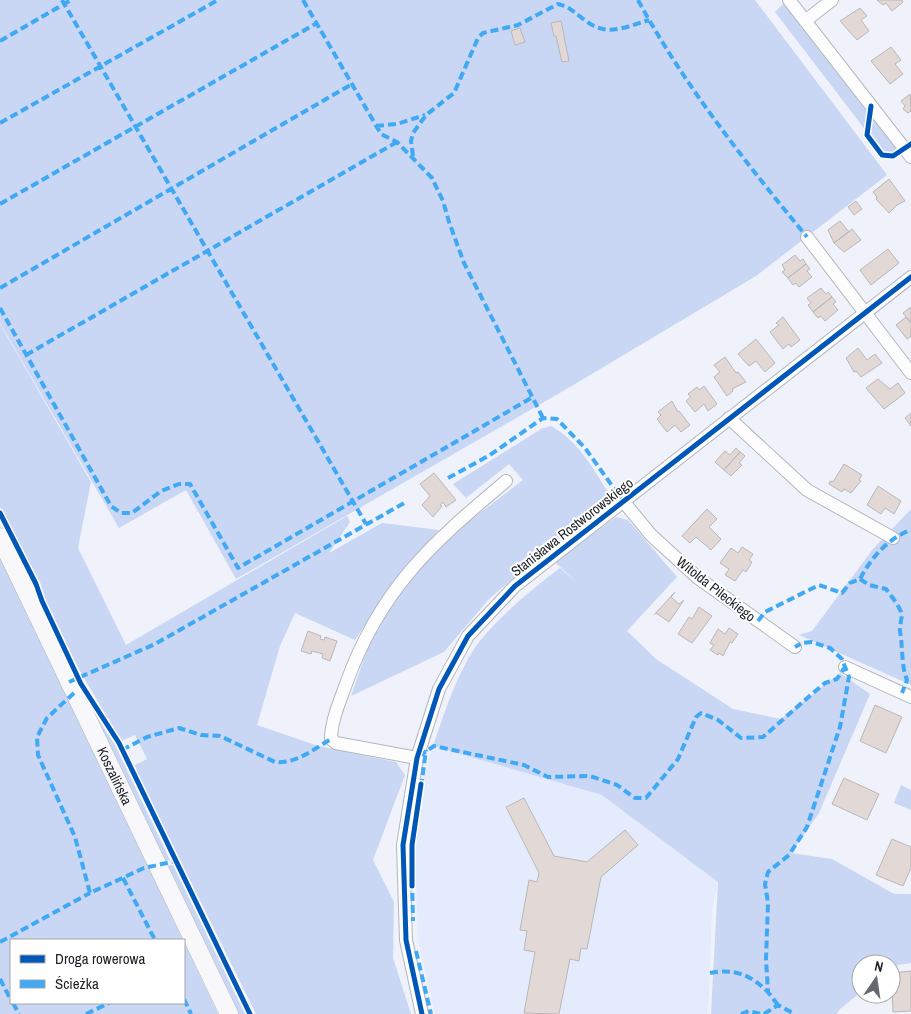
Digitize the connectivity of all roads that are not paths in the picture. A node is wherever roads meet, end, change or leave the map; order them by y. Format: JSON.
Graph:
{"nodes":[{"id":1,"x":789,"y":0,"type":"edge"},
{"id":2,"x":832,"y":0,"type":"edge"},
{"id":3,"x":805,"y":20,"type":"junction"},
{"id":4,"x":911,"y":157,"type":"edge"},
{"id":5,"x":808,"y":237,"type":"dead end"},
{"id":6,"x":911,"y":277,"type":"edge"},
{"id":7,"x":866,"y":313,"type":"junction"},
{"id":8,"x":911,"y":373,"type":"edge"},
{"id":9,"x":729,"y":418,"type":"junction"},
{"id":10,"x":506,"y":481,"type":"dead end"},
{"id":11,"x":622,"y":501,"type":"junction"},
{"id":12,"x":0,"y":537,"type":"edge"},
{"id":13,"x":892,"y":538,"type":"dead end"},
{"id":14,"x":795,"y":647,"type":"dead end"},
{"id":15,"x":845,"y":667,"type":"dead end"},
{"id":16,"x":911,"y":697,"type":"edge"},
{"id":17,"x":417,"y":758,"type":"junction"},
{"id":18,"x":229,"y":1014,"type":"edge"},
{"id":19,"x":422,"y":1014,"type":"edge"}],
"edges":[{"from":1,"to":3,"type":"street"},
{"from":2,"to":3,"type":"street"},
{"from":3,"to":4,"type":"street"},
{"from":5,"to":7,"type":"street"},
{"from":6,"to":7,"type":"street","name":"Stanisława Rostworowskiego"},
{"from":7,"to":8,"type":"street"},
{"from":7,"to":9,"type":"street","name":"Stanisława Rostworowskiego"},
{"from":9,"to":11,"type":"street","name":"Stanisława Rostworowskiego"},
{"from":9,"to":13,"type":"street"},
{"from":10,"to":17,"type":"street"},
{"from":11,"to":14,"type":"street","name":"Witolda Pileckiego"},
{"from":11,"to":17,"type":"street","name":"Stanisława Rostworowskiego"},
{"from":12,"to":18,"type":"street","name":"Koszalińska"},
{"from":15,"to":16,"type":"street"},
{"from":17,"to":19,"type":"street","name":"Stanisława Rostworowskiego"}]}
